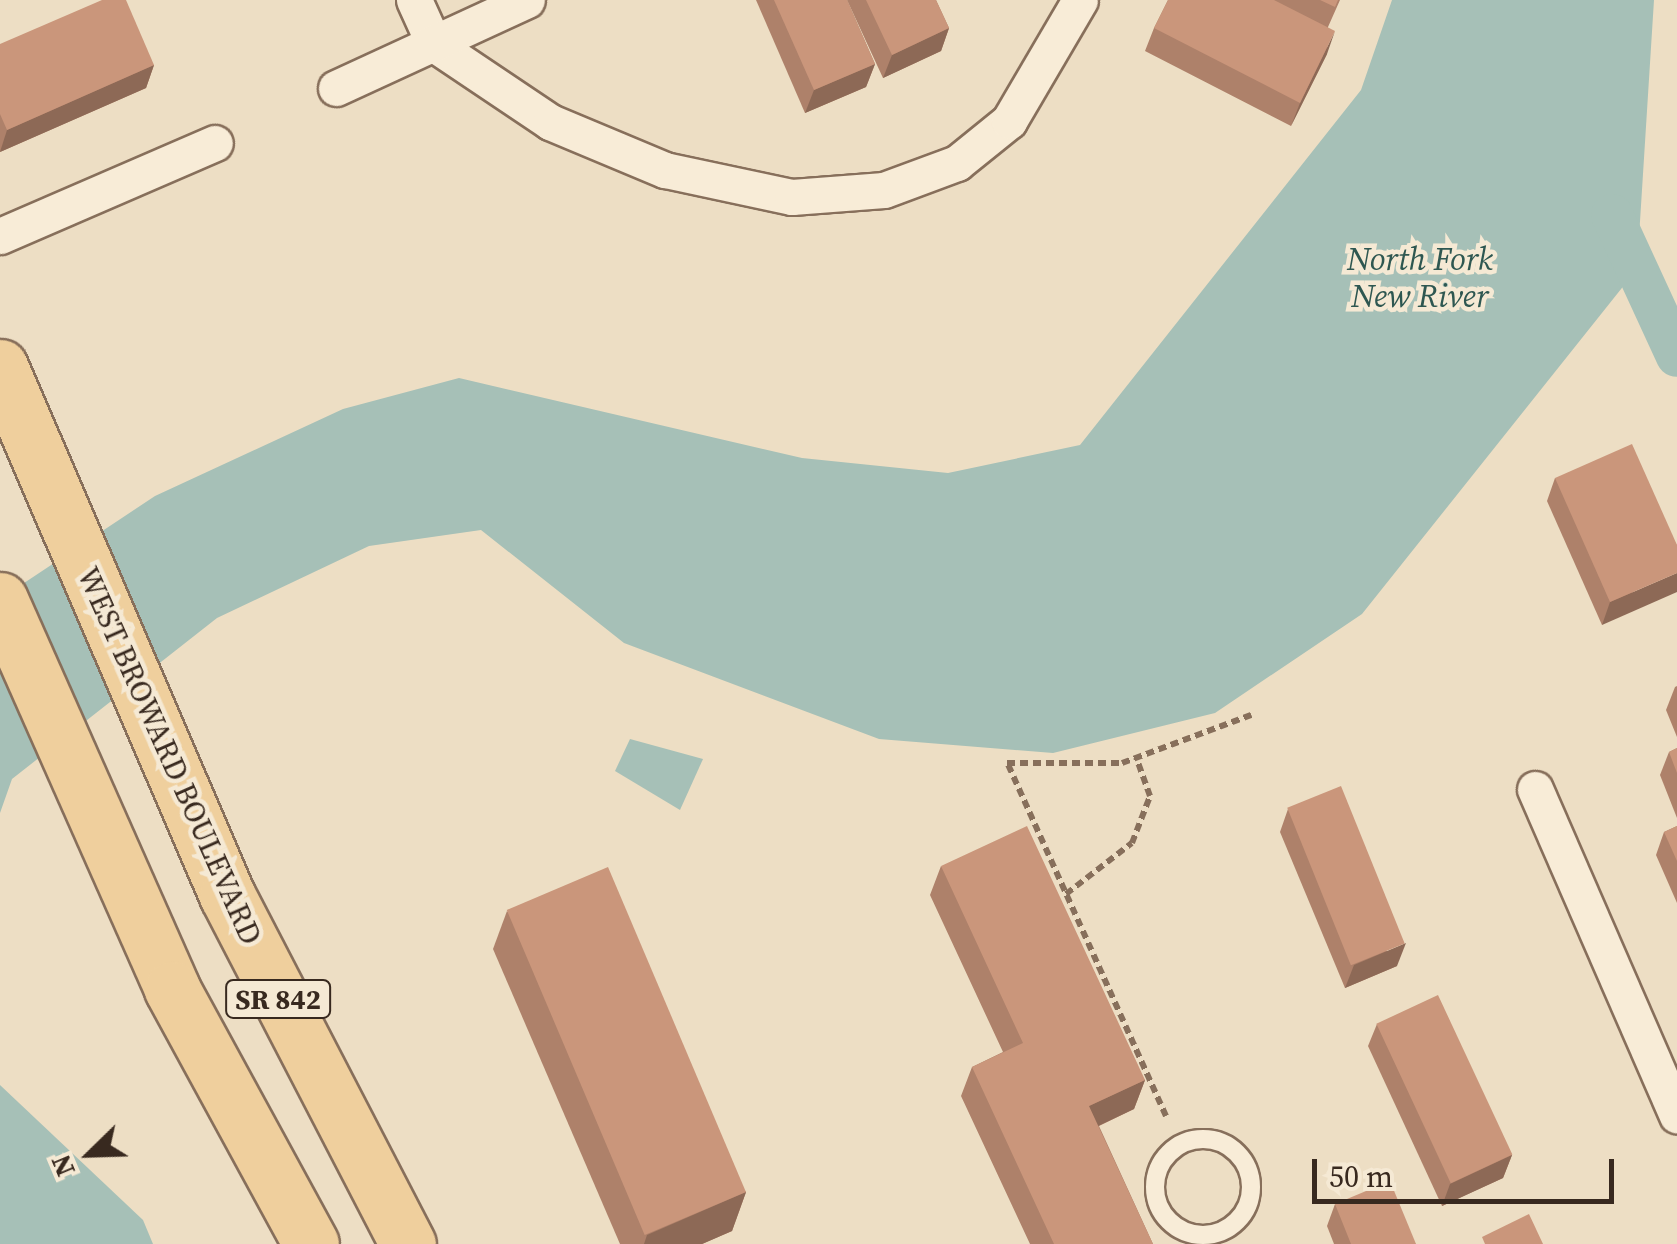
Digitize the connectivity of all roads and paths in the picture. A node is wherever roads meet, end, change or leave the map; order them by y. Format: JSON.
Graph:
{"nodes":[{"id":1,"x":414,"y":0,"type":"edge"},
{"id":2,"x":527,"y":0,"type":"edge"},
{"id":3,"x":1080,"y":0,"type":"edge"},
{"id":4,"x":434,"y":44,"type":"junction"},
{"id":5,"x":336,"y":88,"type":"dead end"},
{"id":6,"x":215,"y":143,"type":"dead end"},
{"id":7,"x":0,"y":236,"type":"edge"},
{"id":8,"x":0,"y":367,"type":"edge"},
{"id":9,"x":0,"y":600,"type":"edge"},
{"id":10,"x":1251,"y":715,"type":"dead end"},
{"id":11,"x":1136,"y":757,"type":"junction"},
{"id":12,"x":1534,"y":788,"type":"dead end"},
{"id":13,"x":1066,"y":894,"type":"junction"},
{"id":14,"x":172,"y":989,"type":"junction"},
{"id":15,"x":1166,"y":1116,"type":"dead end"},
{"id":16,"x":1677,"y":1116,"type":"edge"},
{"id":17,"x":1211,"y":1240,"type":"edge"},
{"id":18,"x":311,"y":1244,"type":"edge"},
{"id":19,"x":351,"y":1244,"type":"edge"},
{"id":20,"x":408,"y":1244,"type":"edge"}],
"edges":[{"from":1,"to":4,"type":"street"},
{"from":2,"to":4,"type":"street"},
{"from":3,"to":4,"type":"street"},
{"from":4,"to":5,"type":"street"},
{"from":6,"to":7,"type":"street"},
{"from":8,"to":20,"type":"main road","name":"WEST BROWARD BOULEVARD","number":"SR 842"},
{"from":9,"to":14,"type":"main road","number":"SR 842"},
{"from":10,"to":11,"type":"path"},
{"from":11,"to":13,"type":"path"},
{"from":11,"to":13,"type":"path"},
{"from":12,"to":16,"type":"street"},
{"from":13,"to":15,"type":"path"},
{"from":14,"to":18,"type":"main road","number":"SR 842"},
{"from":14,"to":19,"type":"main road"},
{"from":17,"to":17,"type":"lane"}]}
